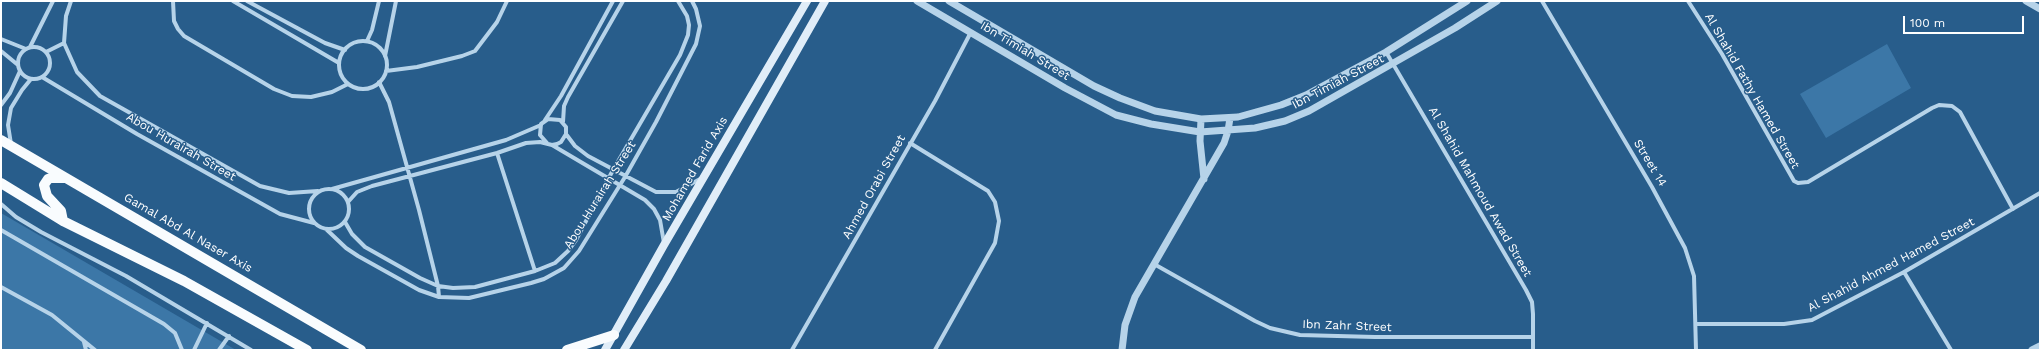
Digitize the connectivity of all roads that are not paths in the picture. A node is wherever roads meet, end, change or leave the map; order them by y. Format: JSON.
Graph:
{"nodes":[{"id":1,"x":53,"y":1,"type":"edge"},
{"id":2,"x":71,"y":1,"type":"edge"},
{"id":3,"x":173,"y":1,"type":"edge"},
{"id":4,"x":233,"y":1,"type":"edge"},
{"id":5,"x":247,"y":1,"type":"edge"},
{"id":6,"x":379,"y":1,"type":"edge"},
{"id":7,"x":396,"y":1,"type":"edge"},
{"id":8,"x":508,"y":1,"type":"edge"},
{"id":9,"x":613,"y":1,"type":"edge"},
{"id":10,"x":623,"y":1,"type":"edge"},
{"id":11,"x":678,"y":1,"type":"edge"},
{"id":12,"x":692,"y":1,"type":"edge"},
{"id":13,"x":807,"y":1,"type":"edge"},
{"id":14,"x":825,"y":1,"type":"edge"},
{"id":15,"x":917,"y":1,"type":"edge"},
{"id":16,"x":949,"y":1,"type":"edge"},
{"id":17,"x":1467,"y":1,"type":"edge"},
{"id":18,"x":1497,"y":1,"type":"edge"},
{"id":19,"x":1542,"y":1,"type":"edge"},
{"id":20,"x":1688,"y":1,"type":"edge"},
{"id":21,"x":2026,"y":1,"type":"edge"},
{"id":22,"x":2040,"y":9,"type":"edge"},
{"id":23,"x":970,"y":32,"type":"junction"},
{"id":24,"x":1,"y":39,"type":"edge"},
{"id":25,"x":367,"y":41,"type":"junction"},
{"id":26,"x":64,"y":43,"type":"junction"},
{"id":27,"x":30,"y":47,"type":"junction"},
{"id":28,"x":26,"y":49,"type":"junction"},
{"id":29,"x":345,"y":50,"type":"junction"},
{"id":30,"x":1,"y":51,"type":"edge"},
{"id":31,"x":46,"y":52,"type":"junction"},
{"id":32,"x":1386,"y":52,"type":"junction"},
{"id":33,"x":385,"y":57,"type":"junction"},
{"id":34,"x":339,"y":63,"type":"junction"},
{"id":35,"x":1394,"y":64,"type":"junction"},
{"id":36,"x":18,"y":65,"type":"junction"},
{"id":37,"x":20,"y":71,"type":"junction"},
{"id":38,"x":386,"y":71,"type":"junction"},
{"id":39,"x":42,"y":77,"type":"junction"},
{"id":40,"x":31,"y":79,"type":"junction"},
{"id":41,"x":379,"y":82,"type":"junction"},
{"id":42,"x":348,"y":84,"type":"junction"},
{"id":43,"x":1,"y":105,"type":"edge"},
{"id":44,"x":1230,"y":118,"type":"junction"},
{"id":45,"x":1201,"y":119,"type":"junction"},
{"id":46,"x":543,"y":122,"type":"junction"},
{"id":47,"x":563,"y":122,"type":"junction"},
{"id":48,"x":1228,"y":131,"type":"junction"},
{"id":49,"x":1200,"y":132,"type":"junction"},
{"id":50,"x":566,"y":134,"type":"junction"},
{"id":51,"x":1,"y":140,"type":"edge"},
{"id":52,"x":547,"y":143,"type":"junction"},
{"id":53,"x":910,"y":143,"type":"junction"},
{"id":54,"x":552,"y":145,"type":"junction"},
{"id":55,"x":12,"y":147,"type":"junction"},
{"id":56,"x":497,"y":153,"type":"junction"},
{"id":57,"x":407,"y":167,"type":"junction"},
{"id":58,"x":613,"y":170,"type":"junction"},
{"id":59,"x":409,"y":176,"type":"junction"},
{"id":60,"x":704,"y":176,"type":"junction"},
{"id":61,"x":625,"y":177,"type":"junction"},
{"id":62,"x":66,"y":178,"type":"junction"},
{"id":63,"x":609,"y":179,"type":"junction"},
{"id":64,"x":1204,"y":179,"type":"junction"},
{"id":65,"x":1,"y":183,"type":"edge"},
{"id":66,"x":620,"y":185,"type":"junction"},
{"id":67,"x":332,"y":189,"type":"junction"},
{"id":68,"x":318,"y":191,"type":"junction"},
{"id":69,"x":2040,"y":193,"type":"edge"},
{"id":70,"x":348,"y":202,"type":"junction"},
{"id":71,"x":1,"y":204,"type":"edge"},
{"id":72,"x":2013,"y":208,"type":"junction"},
{"id":73,"x":63,"y":221,"type":"junction"},
{"id":74,"x":345,"y":222,"type":"junction"},
{"id":75,"x":314,"y":224,"type":"junction"},
{"id":76,"x":326,"y":229,"type":"junction"},
{"id":77,"x":1,"y":230,"type":"edge"},
{"id":78,"x":664,"y":245,"type":"junction"},
{"id":79,"x":1154,"y":264,"type":"junction"},
{"id":80,"x":535,"y":271,"type":"junction"},
{"id":81,"x":1904,"y":272,"type":"junction"},
{"id":82,"x":438,"y":286,"type":"junction"},
{"id":83,"x":1,"y":287,"type":"edge"},
{"id":84,"x":439,"y":298,"type":"junction"},
{"id":85,"x":208,"y":323,"type":"junction"},
{"id":86,"x":1696,"y":324,"type":"junction"},
{"id":87,"x":614,"y":335,"type":"junction"},
{"id":88,"x":229,"y":336,"type":"junction"},
{"id":89,"x":1533,"y":337,"type":"junction"},
{"id":90,"x":84,"y":342,"type":"junction"},
{"id":91,"x":2040,"y":346,"type":"edge"},
{"id":92,"x":86,"y":350,"type":"edge"},
{"id":93,"x":95,"y":350,"type":"edge"},
{"id":94,"x":182,"y":350,"type":"edge"},
{"id":95,"x":194,"y":350,"type":"edge"},
{"id":96,"x":219,"y":350,"type":"edge"},
{"id":97,"x":252,"y":350,"type":"edge"},
{"id":98,"x":307,"y":350,"type":"edge"},
{"id":99,"x":361,"y":350,"type":"edge"},
{"id":100,"x":567,"y":350,"type":"edge"},
{"id":101,"x":605,"y":350,"type":"edge"},
{"id":102,"x":624,"y":350,"type":"edge"},
{"id":103,"x":792,"y":350,"type":"edge"},
{"id":104,"x":935,"y":350,"type":"edge"},
{"id":105,"x":1122,"y":350,"type":"edge"},
{"id":106,"x":1533,"y":350,"type":"edge"},
{"id":107,"x":1696,"y":350,"type":"edge"},
{"id":108,"x":1951,"y":350,"type":"edge"},
{"id":109,"x":2032,"y":350,"type":"edge"}],
"edges":[{"from":1,"to":27,"type":"street"},
{"from":2,"to":26,"type":"street"},
{"from":3,"to":42,"type":"street"},
{"from":4,"to":34,"type":"street"},
{"from":5,"to":29,"type":"street"},
{"from":6,"to":25,"type":"street"},
{"from":7,"to":33,"type":"street"},
{"from":8,"to":38,"type":"street"},
{"from":9,"to":46,"type":"street"},
{"from":10,"to":47,"type":"street"},
{"from":11,"to":58,"type":"street","name":"Abou Hurairah Street"},
{"from":12,"to":61,"type":"street","name":"Abou Hurairah Street"},
{"from":13,"to":60,"type":"main road","name":"Mohamed Farid Axis"},
{"from":14,"to":102,"type":"main road"},
{"from":15,"to":23,"type":"street","name":"Ibn Timiah Street"},
{"from":16,"to":45,"type":"street","name":"Ibn Timiah Street"},
{"from":17,"to":32,"type":"street","name":"Ibn Timiah Street"},
{"from":18,"to":35,"type":"street","name":"Ibn Timiah Street"},
{"from":19,"to":86,"type":"street","name":"Street 14"},
{"from":20,"to":72,"type":"street","name":"Al Shahid Fathy Hamed Street"},
{"from":21,"to":22,"type":"street"},
{"from":23,"to":49,"type":"street","name":"Ibn Timiah Street"},
{"from":23,"to":53,"type":"street","name":"Ahmed Orabi Street"},
{"from":24,"to":28,"type":"street"},
{"from":25,"to":29,"type":"street"},
{"from":25,"to":33,"type":"street"},
{"from":26,"to":31,"type":"street"},
{"from":26,"to":68,"type":"street","name":"Abou Hurairah Street"},
{"from":27,"to":28,"type":"street"},
{"from":27,"to":31,"type":"street"},
{"from":28,"to":36,"type":"street"},
{"from":29,"to":34,"type":"street"},
{"from":30,"to":36,"type":"street"},
{"from":31,"to":39,"type":"street"},
{"from":32,"to":35,"type":"street","name":"Al Shahid Mahmoud Awad Street"},
{"from":32,"to":44,"type":"street","name":"Ibn Timiah Street"},
{"from":33,"to":38,"type":"street"},
{"from":34,"to":42,"type":"street"},
{"from":35,"to":48,"type":"street","name":"Ibn Timiah Street"},
{"from":35,"to":89,"type":"street","name":"Al Shahid Mahmoud Awad Street"},
{"from":36,"to":37,"type":"street"},
{"from":37,"to":40,"type":"street"},
{"from":37,"to":43,"type":"street"},
{"from":38,"to":41,"type":"street"},
{"from":39,"to":40,"type":"street"},
{"from":39,"to":75,"type":"street","name":"Abou Hurairah Street"},
{"from":40,"to":55,"type":"street"},
{"from":41,"to":42,"type":"street"},
{"from":41,"to":57,"type":"street"},
{"from":44,"to":45,"type":"street","name":"Ibn Timiah Street"},
{"from":44,"to":48,"type":"street"},
{"from":45,"to":49,"type":"street"},
{"from":46,"to":47,"type":"street"},
{"from":46,"to":52,"type":"street"},
{"from":46,"to":57,"type":"street"},
{"from":47,"to":50,"type":"street"},
{"from":48,"to":49,"type":"street","name":"Ibn Timiah Street"},
{"from":48,"to":64,"type":"street"},
{"from":49,"to":64,"type":"street"},
{"from":50,"to":54,"type":"street"},
{"from":50,"to":58,"type":"street"},
{"from":51,"to":55,"type":"main road","name":"Gamal Abd Al Naser Axis"},
{"from":52,"to":54,"type":"street"},
{"from":52,"to":56,"type":"street"},
{"from":53,"to":103,"type":"street","name":"Ahmed Orabi Street"},
{"from":53,"to":104,"type":"street"},
{"from":54,"to":63,"type":"street"},
{"from":55,"to":62,"type":"main road","name":"Gamal Abd Al Naser Axis"},
{"from":56,"to":59,"type":"street"},
{"from":56,"to":80,"type":"street"},
{"from":57,"to":59,"type":"street"},
{"from":57,"to":67,"type":"street"},
{"from":58,"to":61,"type":"street"},
{"from":58,"to":63,"type":"street","name":"Abou Hurairah Street"},
{"from":59,"to":70,"type":"street"},
{"from":59,"to":82,"type":"street"},
{"from":60,"to":61,"type":"street"},
{"from":60,"to":78,"type":"main road","name":"Mohamed Farid Axis"},
{"from":61,"to":66,"type":"street","name":"Abou Hurairah Street"},
{"from":62,"to":73,"type":"main road"},
{"from":62,"to":99,"type":"main road","name":"Gamal Abd Al Naser Axis"},
{"from":63,"to":66,"type":"street"},
{"from":63,"to":80,"type":"street","name":"Abou Hurairah Street"},
{"from":64,"to":79,"type":"street"},
{"from":65,"to":73,"type":"main road"},
{"from":66,"to":78,"type":"street"},
{"from":66,"to":84,"type":"street","name":"Abou Hurairah Street"},
{"from":67,"to":68,"type":"street"},
{"from":67,"to":70,"type":"street"},
{"from":68,"to":75,"type":"street"},
{"from":69,"to":72,"type":"street","name":"Al Shahid Ahmed Hamed Street"},
{"from":70,"to":74,"type":"street"},
{"from":71,"to":85,"type":"street"},
{"from":72,"to":81,"type":"street","name":"Al Shahid Ahmed Hamed Street"},
{"from":73,"to":98,"type":"main road"},
{"from":74,"to":76,"type":"street"},
{"from":74,"to":82,"type":"street","name":"Abou Hurairah Street"},
{"from":75,"to":76,"type":"street"},
{"from":76,"to":84,"type":"street","name":"Abou Hurairah Street"},
{"from":77,"to":94,"type":"street"},
{"from":78,"to":87,"type":"main road","name":"Mohamed Farid Axis"},
{"from":79,"to":89,"type":"street","name":"Ibn Zahr Street"},
{"from":79,"to":105,"type":"street"},
{"from":80,"to":82,"type":"street","name":"Abou Hurairah Street"},
{"from":81,"to":86,"type":"street","name":"Al Shahid Ahmed Hamed Street"},
{"from":81,"to":108,"type":"street"},
{"from":82,"to":84,"type":"street"},
{"from":83,"to":90,"type":"street"},
{"from":85,"to":88,"type":"street"},
{"from":85,"to":95,"type":"street"},
{"from":86,"to":107,"type":"street","name":"Street 14"},
{"from":87,"to":100,"type":"main road"},
{"from":87,"to":101,"type":"main road","name":"Mohamed Farid Axis"},
{"from":88,"to":96,"type":"street"},
{"from":88,"to":97,"type":"street"},
{"from":89,"to":106,"type":"street","name":"Al Shahid Mahmoud Awad Street"},
{"from":90,"to":92,"type":"street"},
{"from":90,"to":93,"type":"street"},
{"from":91,"to":109,"type":"street"}]}
